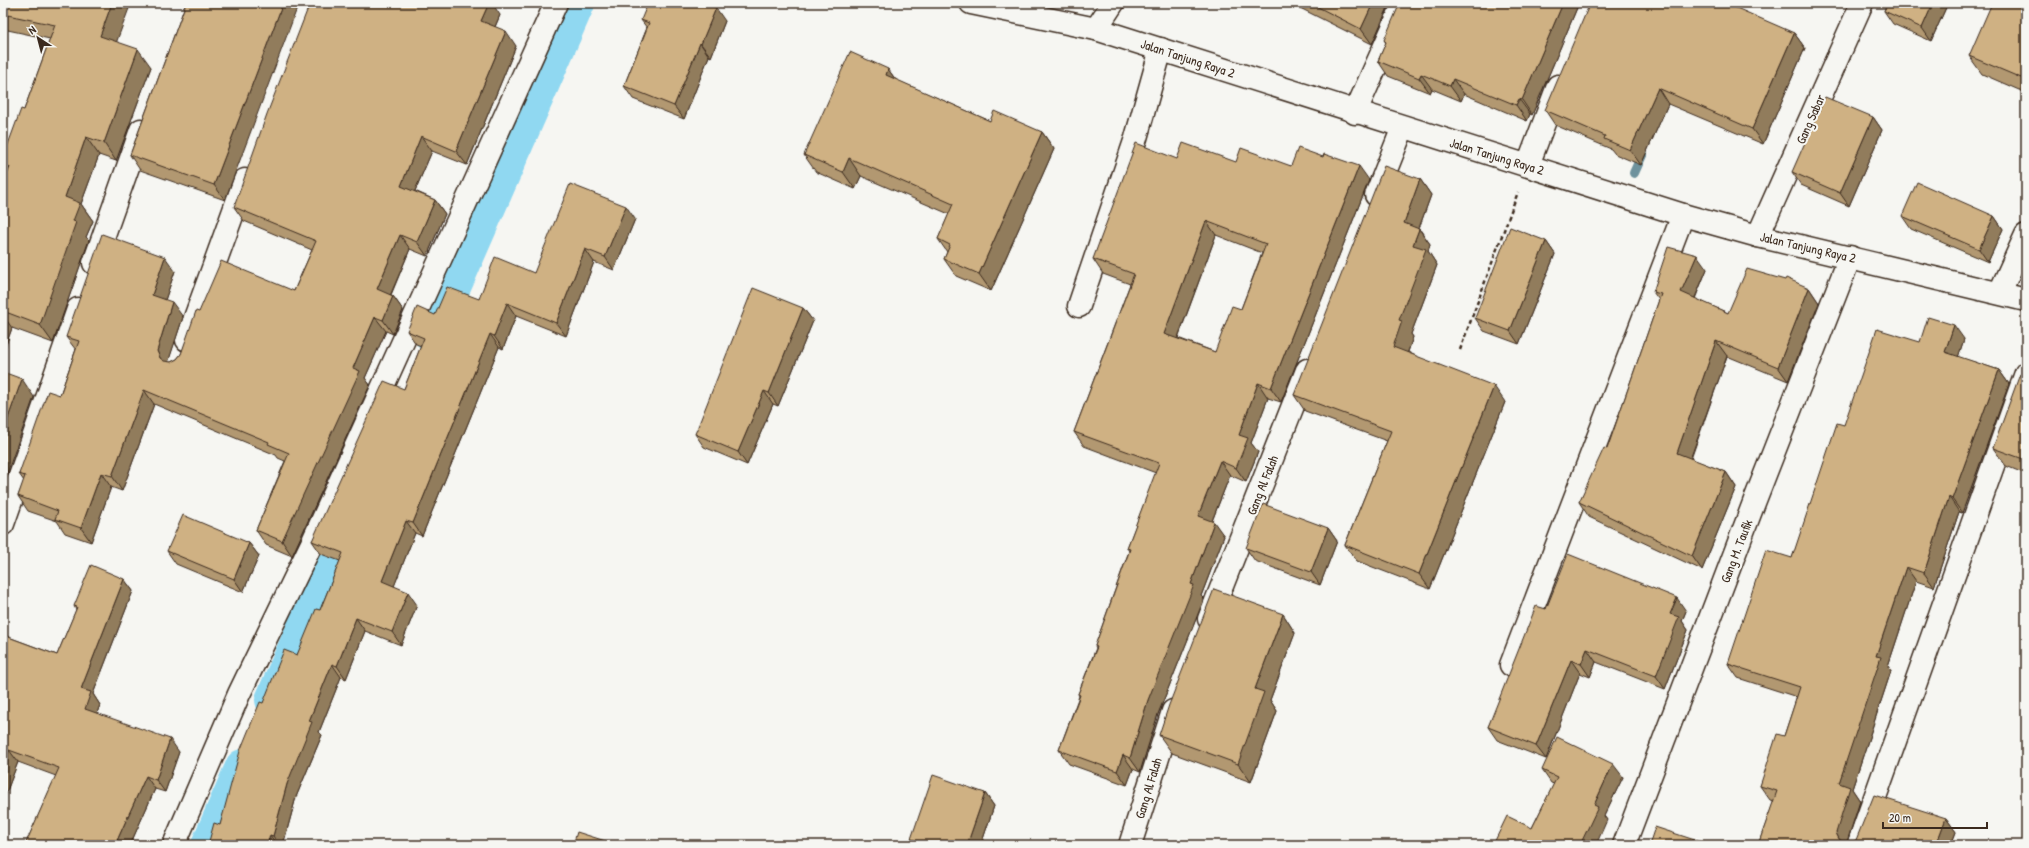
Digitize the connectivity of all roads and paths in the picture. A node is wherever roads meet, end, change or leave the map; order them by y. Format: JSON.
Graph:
{"nodes":[{"id":1,"x":556,"y":3,"type":"edge"},
{"id":2,"x":971,"y":3,"type":"edge"},
{"id":3,"x":1113,"y":3,"type":"edge"},
{"id":4,"x":1404,"y":3,"type":"edge"},
{"id":5,"x":1862,"y":3,"type":"edge"},
{"id":6,"x":1096,"y":29,"type":"junction"},
{"id":7,"x":1161,"y":50,"type":"junction"},
{"id":8,"x":1567,"y":64,"type":"edge"},
{"id":9,"x":148,"y":112,"type":"edge"},
{"id":10,"x":1355,"y":112,"type":"junction"},
{"id":11,"x":1403,"y":127,"type":"junction"},
{"id":12,"x":252,"y":161,"type":"edge"},
{"id":13,"x":1528,"y":165,"type":"junction"},
{"id":14,"x":1683,"y":215,"type":"junction"},
{"id":15,"x":1368,"y":216,"type":"edge"},
{"id":16,"x":2026,"y":235,"type":"edge"},
{"id":17,"x":1758,"y":236,"type":"junction"},
{"id":18,"x":1850,"y":257,"type":"junction"},
{"id":19,"x":2000,"y":292,"type":"junction"},
{"id":20,"x":2026,"y":300,"type":"edge"},
{"id":21,"x":1078,"y":306,"type":"dead end"},
{"id":22,"x":1316,"y":349,"type":"edge"},
{"id":23,"x":1460,"y":350,"type":"dead end"},
{"id":24,"x":181,"y":356,"type":"edge"},
{"id":25,"x":2026,"y":373,"type":"edge"},
{"id":26,"x":3,"y":524,"type":"edge"},
{"id":27,"x":1202,"y":638,"type":"edge"},
{"id":28,"x":1511,"y":665,"type":"edge"},
{"id":29,"x":1181,"y":690,"type":"edge"},
{"id":30,"x":174,"y":845,"type":"edge"},
{"id":31,"x":1130,"y":845,"type":"edge"},
{"id":32,"x":1624,"y":845,"type":"edge"},
{"id":33,"x":1858,"y":845,"type":"edge"}],
"edges":[{"from":1,"to":30,"type":"street"},
{"from":2,"to":6,"type":"street","name":"Jalan Tanjung Raya 2"},
{"from":3,"to":6,"type":"street"},
{"from":4,"to":10,"type":"street"},
{"from":5,"to":17,"type":"street","name":"Gang Sabar"},
{"from":6,"to":7,"type":"street","name":"Jalan Tanjung Raya 2"},
{"from":7,"to":10,"type":"street","name":"Jalan Tanjung Raya 2"},
{"from":7,"to":21,"type":"street"},
{"from":8,"to":13,"type":"street"},
{"from":9,"to":26,"type":"street"},
{"from":10,"to":11,"type":"street","name":"Jalan Tanjung Raya 2"},
{"from":11,"to":13,"type":"street","name":"Jalan Tanjung Raya 2"},
{"from":11,"to":15,"type":"street"},
{"from":12,"to":24,"type":"street"},
{"from":13,"to":14,"type":"street","name":"Jalan Tanjung Raya 2"},
{"from":13,"to":23,"type":"path"},
{"from":14,"to":17,"type":"street","name":"Jalan Tanjung Raya 2"},
{"from":14,"to":28,"type":"street"},
{"from":16,"to":19,"type":"street"},
{"from":17,"to":18,"type":"street","name":"Jalan Tanjung Raya 2"},
{"from":18,"to":19,"type":"street","name":"Jalan Tanjung Raya 2"},
{"from":18,"to":32,"type":"street","name":"Gang M. Taufik"},
{"from":19,"to":20,"type":"street","name":"Jalan Tanjung Raya 2"},
{"from":22,"to":27,"type":"street","name":"Gang Al Falah"},
{"from":25,"to":33,"type":"street"},
{"from":29,"to":31,"type":"street","name":"Gang Al Falah"}]}
